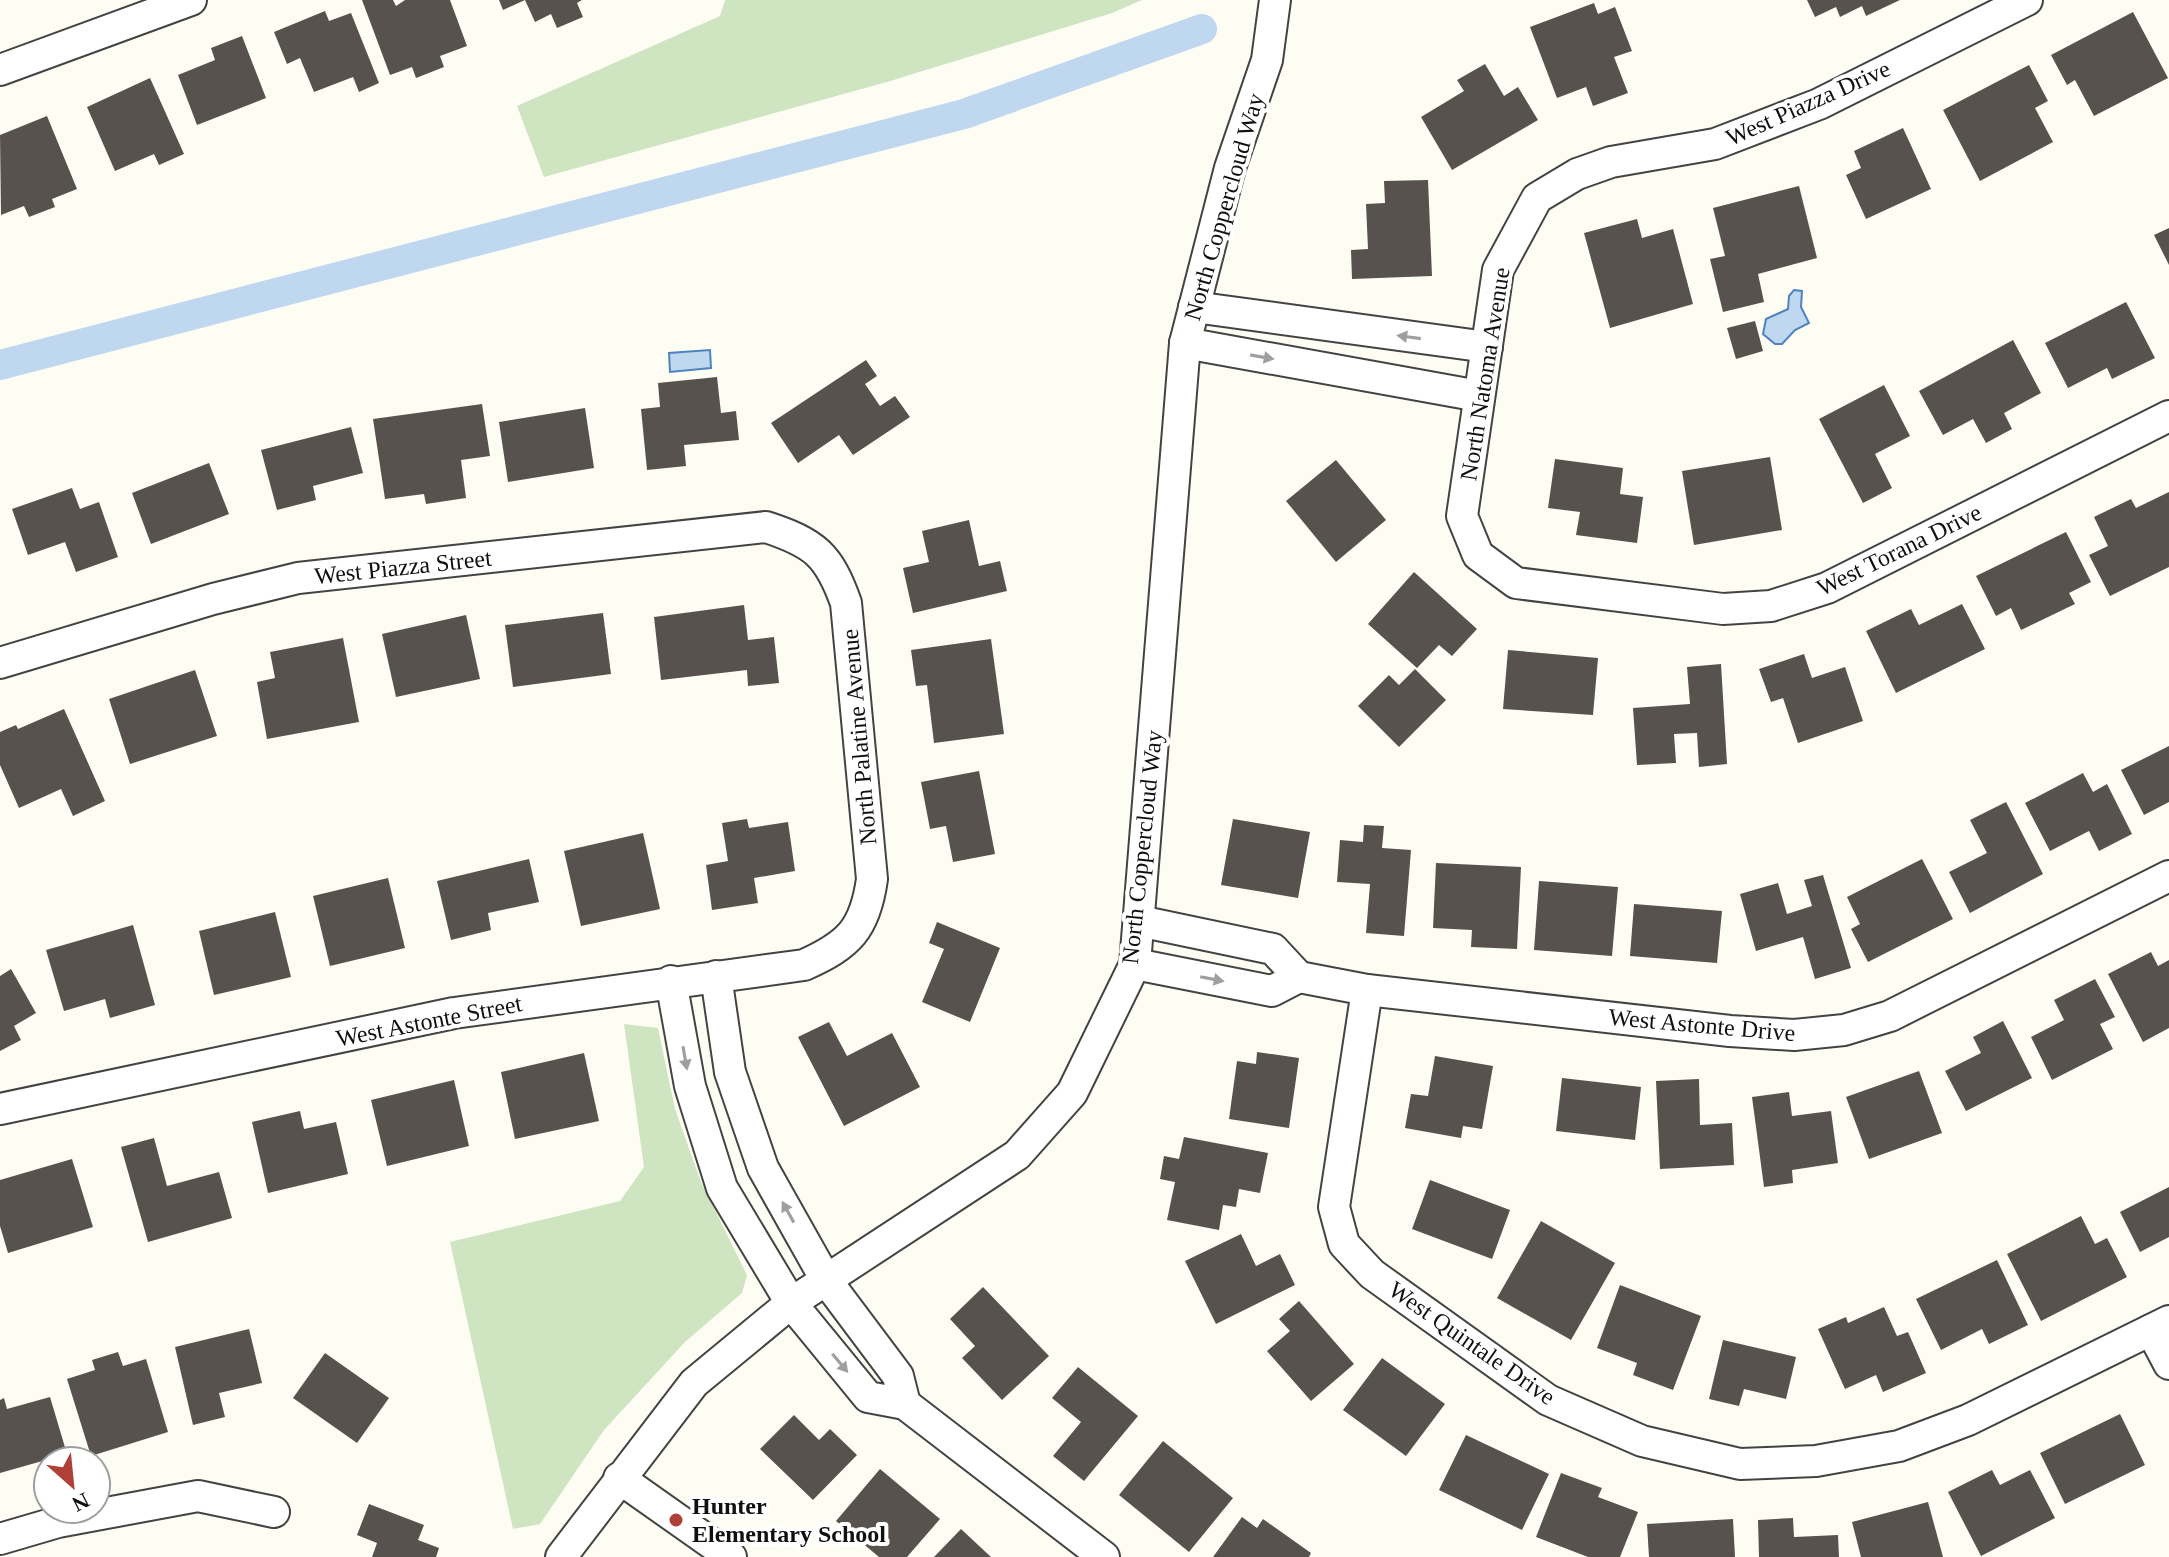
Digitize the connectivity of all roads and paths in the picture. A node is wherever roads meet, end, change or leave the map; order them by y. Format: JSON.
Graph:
{"nodes":[{"id":1,"x":191,"y":0,"type":"edge"},
{"id":2,"x":1275,"y":0,"type":"edge"},
{"id":3,"x":2027,"y":0,"type":"edge"},
{"id":4,"x":0,"y":70,"type":"edge"},
{"id":5,"x":1537,"y":198,"type":"joint"},
{"id":6,"x":1194,"y":307,"type":"junction"},
{"id":7,"x":1185,"y":343,"type":"junction"},
{"id":8,"x":1487,"y":347,"type":"junction"},
{"id":9,"x":1479,"y":396,"type":"junction"},
{"id":10,"x":2169,"y":416,"type":"edge"},
{"id":11,"x":812,"y":546,"type":"joint"},
{"id":12,"x":1478,"y":555,"type":"joint"},
{"id":13,"x":0,"y":663,"type":"edge"},
{"id":14,"x":2169,"y":876,"type":"edge"},
{"id":15,"x":1139,"y":921,"type":"junction"},
{"id":16,"x":853,"y":934,"type":"joint"},
{"id":17,"x":1135,"y":964,"type":"junction"},
{"id":18,"x":716,"y":976,"type":"junction"},
{"id":19,"x":1299,"y":977,"type":"junction"},
{"id":20,"x":671,"y":981,"type":"junction"},
{"id":21,"x":1367,"y":990,"type":"junction"},
{"id":22,"x":0,"y":1109,"type":"edge"},
{"id":23,"x":826,"y":1280,"type":"junction"},
{"id":24,"x":791,"y":1303,"type":"junction"},
{"id":25,"x":2160,"y":1325,"type":"edge"},
{"id":26,"x":2169,"y":1364,"type":"edge"},
{"id":27,"x":905,"y":1404,"type":"junction"},
{"id":28,"x":619,"y":1478,"type":"junction"},
{"id":29,"x":274,"y":1512,"type":"dead end"},
{"id":30,"x":0,"y":1539,"type":"edge"},
{"id":31,"x":561,"y":1557,"type":"edge"},
{"id":32,"x":731,"y":1557,"type":"edge"},
{"id":33,"x":1104,"y":1557,"type":"edge"}],
"edges":[{"from":1,"to":4,"type":"street"},
{"from":2,"to":6,"type":"street","name":"North Coppercloud Way"},
{"from":3,"to":5,"type":"street","name":"West Piazza Drive"},
{"from":5,"to":8,"type":"street","name":"North Natoma Avenue"},
{"from":6,"to":7,"type":"street","name":"North Coppercloud Way"},
{"from":8,"to":6,"type":"street","one_way":true},
{"from":7,"to":9,"type":"street","one_way":true},
{"from":7,"to":15,"type":"street","name":"North Coppercloud Way"},
{"from":8,"to":9,"type":"street","name":"North Natoma Avenue"},
{"from":9,"to":12,"type":"street","name":"North Natoma Avenue"},
{"from":10,"to":12,"type":"street","name":"West Torana Drive"},
{"from":11,"to":13,"type":"street","name":"West Piazza Street"},
{"from":11,"to":16,"type":"street","name":"North Palatine Avenue"},
{"from":14,"to":21,"type":"street","name":"West Astonte Drive"},
{"from":15,"to":17,"type":"street","name":"North Coppercloud Way"},
{"from":15,"to":19,"type":"street"},
{"from":16,"to":18,"type":"street","name":"West Astonte Street"},
{"from":17,"to":19,"type":"street","name":"West Astonte Drive","one_way":true},
{"from":17,"to":23,"type":"street","name":"North Coppercloud Way"},
{"from":18,"to":20,"type":"street","name":"West Astonte Street"},
{"from":23,"to":18,"type":"street","one_way":true},
{"from":19,"to":21,"type":"street","name":"West Astonte Drive"},
{"from":20,"to":22,"type":"street","name":"West Astonte Street"},
{"from":20,"to":24,"type":"street","one_way":true},
{"from":21,"to":25,"type":"street","name":"West Quintale Drive"},
{"from":23,"to":24,"type":"street","name":"North Coppercloud Way"},
{"from":23,"to":27,"type":"street"},
{"from":24,"to":27,"type":"street","one_way":true},
{"from":24,"to":28,"type":"street","name":"North Coppercloud Way"},
{"from":25,"to":26,"type":"street"},
{"from":27,"to":33,"type":"street"},
{"from":28,"to":31,"type":"street","name":"North Coppercloud Way"},
{"from":28,"to":32,"type":"street"},
{"from":29,"to":30,"type":"street"}]}
